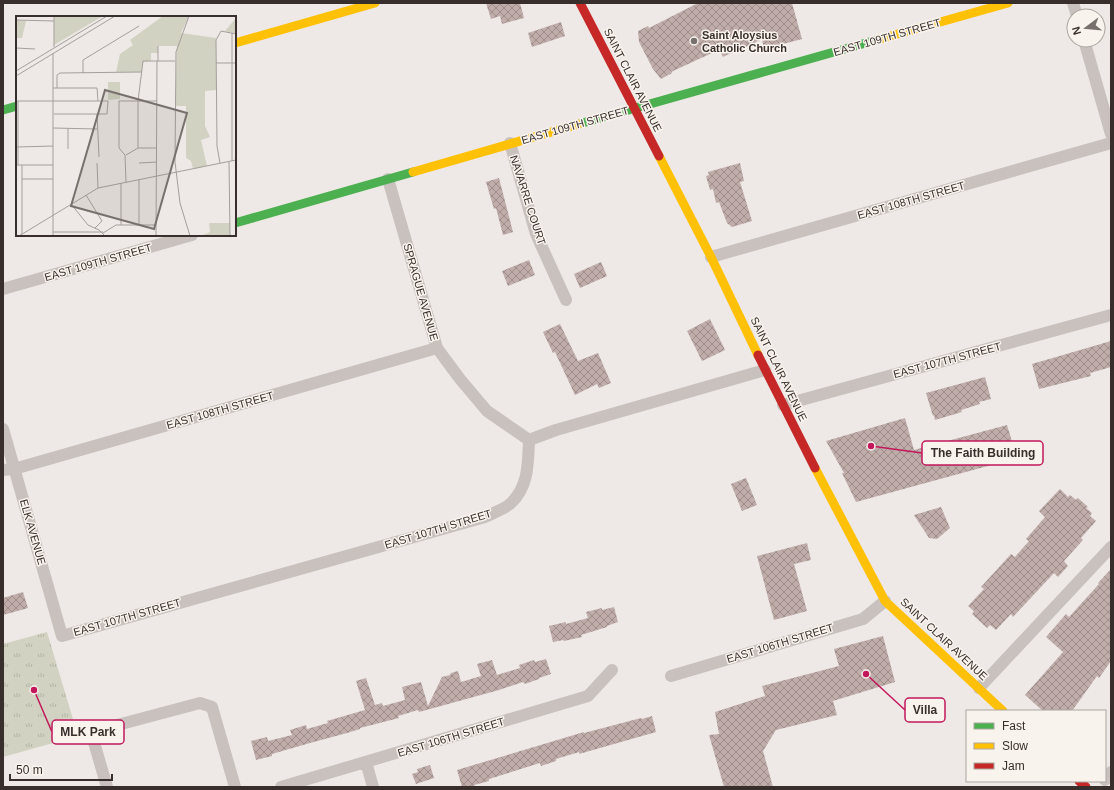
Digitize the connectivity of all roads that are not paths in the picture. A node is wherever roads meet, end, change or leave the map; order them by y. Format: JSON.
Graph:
{"nodes":[{"id":1,"x":375,"y":3,"type":"edge"},
{"id":2,"x":580,"y":3,"type":"edge"},
{"id":3,"x":1008,"y":3,"type":"edge"},
{"id":4,"x":236,"y":43,"type":"edge"},
{"id":5,"x":1086,"y":48,"type":"edge"},
{"id":6,"x":16,"y":106,"type":"edge"},
{"id":7,"x":634,"y":108,"type":"junction"},
{"id":8,"x":3,"y":110,"type":"edge"},
{"id":9,"x":1111,"y":134,"type":"edge"},
{"id":10,"x":510,"y":143,"type":"junction"},
{"id":11,"x":1111,"y":143,"type":"edge"},
{"id":12,"x":388,"y":179,"type":"junction"},
{"id":13,"x":236,"y":223,"type":"edge"},
{"id":14,"x":188,"y":236,"type":"edge"},
{"id":15,"x":711,"y":257,"type":"junction"},
{"id":16,"x":3,"y":289,"type":"edge"},
{"id":17,"x":566,"y":300,"type":"dead end"},
{"id":18,"x":1111,"y":315,"type":"edge"},
{"id":19,"x":436,"y":348,"type":"junction"},
{"id":20,"x":765,"y":370,"type":"junction"},
{"id":21,"x":783,"y":405,"type":"junction"},
{"id":22,"x":3,"y":429,"type":"edge"},
{"id":23,"x":529,"y":440,"type":"junction"},
{"id":24,"x":9,"y":470,"type":"edge"},
{"id":25,"x":1111,"y":547,"type":"edge"},
{"id":26,"x":885,"y":601,"type":"junction"},
{"id":27,"x":62,"y":636,"type":"joint"},
{"id":28,"x":612,"y":670,"type":"dead end"},
{"id":29,"x":671,"y":676,"type":"dead end"},
{"id":30,"x":979,"y":688,"type":"junction"},
{"id":31,"x":1003,"y":710,"type":"edge"},
{"id":32,"x":366,"y":762,"type":"junction"},
{"id":33,"x":107,"y":787,"type":"edge"},
{"id":34,"x":235,"y":787,"type":"edge"},
{"id":35,"x":281,"y":787,"type":"edge"},
{"id":36,"x":373,"y":787,"type":"edge"}],
"edges":[{"from":1,"to":4,"type":"street"},
{"from":2,"to":7,"type":"street","name":"SAINT CLAIR AVENUE"},
{"from":3,"to":7,"type":"street","name":"EAST 109TH STREET"},
{"from":5,"to":9,"type":"street"},
{"from":6,"to":8,"type":"street"},
{"from":7,"to":10,"type":"street","name":"EAST 109TH STREET"},
{"from":7,"to":15,"type":"street","name":"SAINT CLAIR AVENUE"},
{"from":10,"to":12,"type":"street","name":"EAST 109TH STREET"},
{"from":10,"to":17,"type":"street","name":"NAVARRE COURT"},
{"from":11,"to":15,"type":"street","name":"EAST 108TH STREET"},
{"from":12,"to":13,"type":"street","name":"EAST 109TH STREET"},
{"from":12,"to":19,"type":"street","name":"SPRAGUE AVENUE"},
{"from":14,"to":16,"type":"street","name":"EAST 109TH STREET"},
{"from":15,"to":20,"type":"street","name":"SAINT CLAIR AVENUE"},
{"from":18,"to":21,"type":"street","name":"EAST 107TH STREET"},
{"from":19,"to":23,"type":"street","name":"SPRAGUE AVENUE"},
{"from":19,"to":24,"type":"street","name":"EAST 108TH STREET"},
{"from":20,"to":21,"type":"street","name":"SAINT CLAIR AVENUE"},
{"from":20,"to":23,"type":"street"},
{"from":21,"to":26,"type":"street","name":"SAINT CLAIR AVENUE"},
{"from":22,"to":24,"type":"street","name":"ELK AVENUE"},
{"from":23,"to":27,"type":"street","name":"EAST 107TH STREET"},
{"from":24,"to":27,"type":"street","name":"ELK AVENUE"},
{"from":25,"to":30,"type":"street"},
{"from":26,"to":29,"type":"street","name":"EAST 106TH STREET"},
{"from":26,"to":30,"type":"street","name":"SAINT CLAIR AVENUE"},
{"from":28,"to":32,"type":"street","name":"EAST 106TH STREET"},
{"from":30,"to":31,"type":"street","name":"SAINT CLAIR AVENUE"},
{"from":32,"to":35,"type":"street","name":"EAST 106TH STREET"},
{"from":32,"to":36,"type":"street"},
{"from":33,"to":34,"type":"street"}]}
